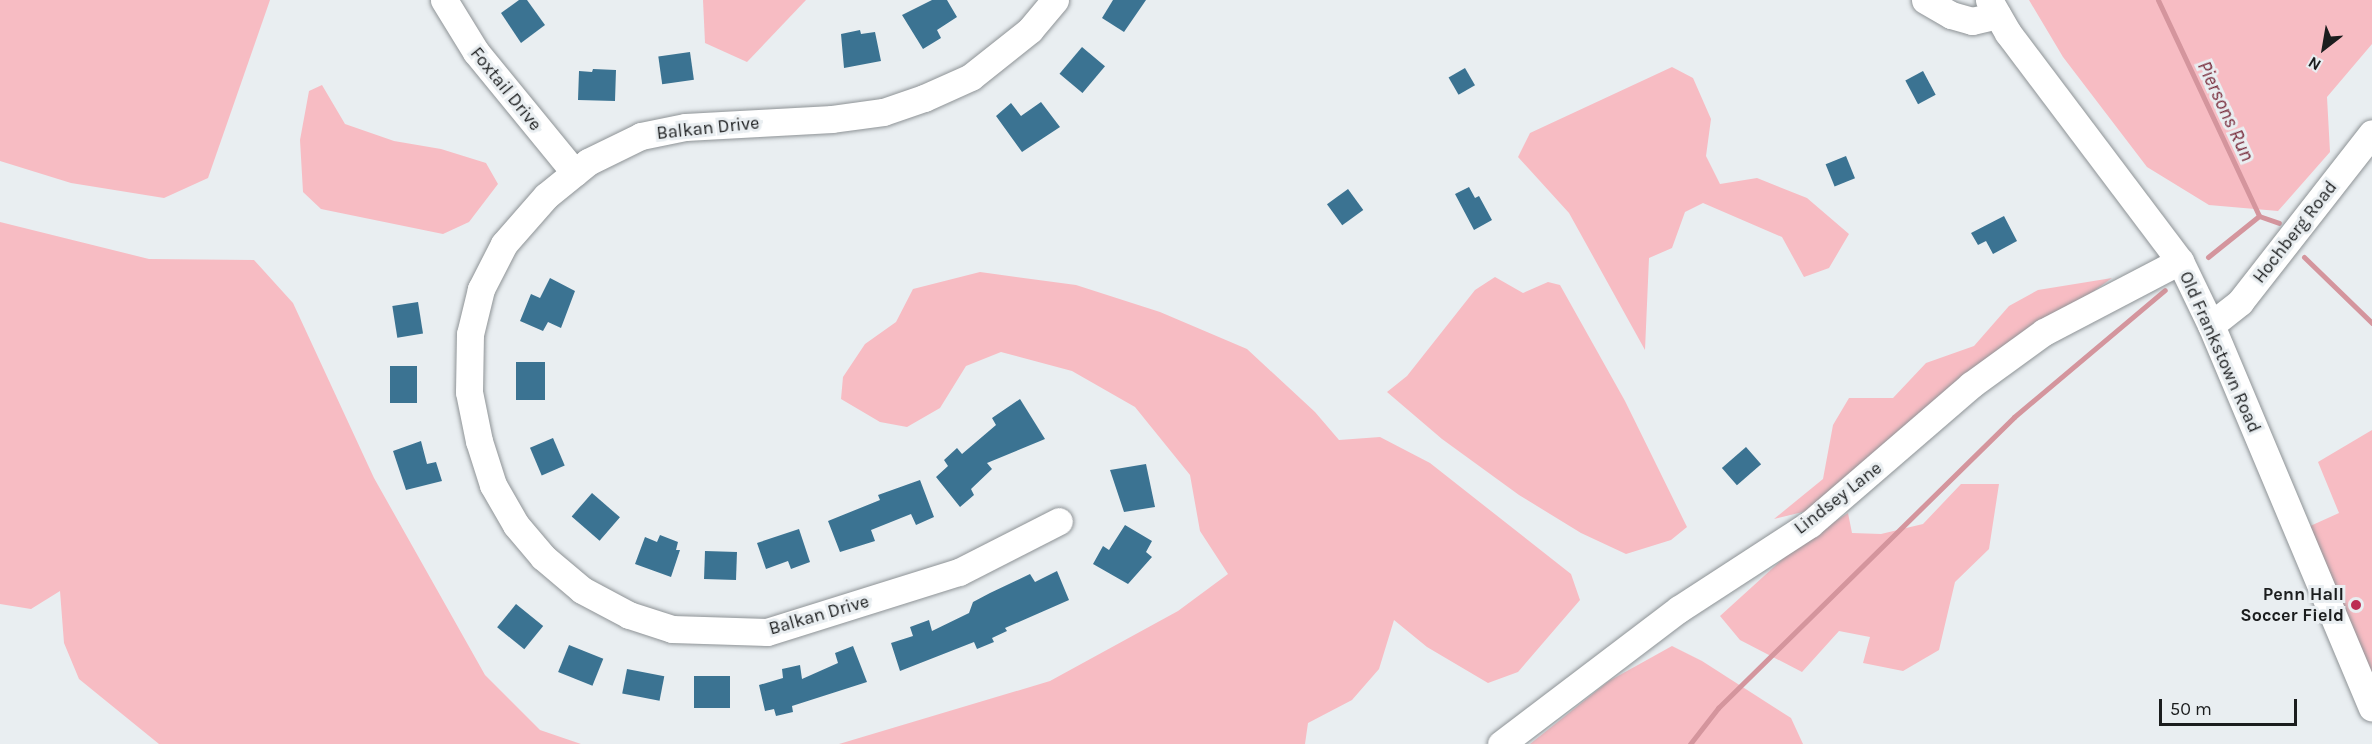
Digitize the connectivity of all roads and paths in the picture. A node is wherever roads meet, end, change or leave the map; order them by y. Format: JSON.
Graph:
{"nodes":[{"id":1,"x":444,"y":0,"type":"edge"},
{"id":2,"x":1055,"y":0,"type":"edge"},
{"id":3,"x":1925,"y":0,"type":"edge"},
{"id":4,"x":1993,"y":7,"type":"edge"},
{"id":5,"x":2372,"y":133,"type":"edge"},
{"id":6,"x":575,"y":173,"type":"junction"},
{"id":7,"x":2180,"y":261,"type":"junction"},
{"id":8,"x":2211,"y":325,"type":"junction"},
{"id":9,"x":1059,"y":521,"type":"dead end"},
{"id":10,"x":2372,"y":708,"type":"edge"},
{"id":11,"x":1501,"y":744,"type":"edge"}],
"edges":[{"from":1,"to":6,"type":"street","name":"Foxtail Drive"},
{"from":2,"to":6,"type":"street","name":"Balkan Drive"},
{"from":3,"to":4,"type":"street"},
{"from":4,"to":7,"type":"street","name":"Old Frankstown Road"},
{"from":5,"to":8,"type":"street","name":"Hochberg Road"},
{"from":6,"to":9,"type":"street","name":"Balkan Drive"},
{"from":7,"to":8,"type":"street","name":"Old Frankstown Road"},
{"from":7,"to":11,"type":"street","name":"Lindsey Lane"},
{"from":8,"to":10,"type":"street","name":"Old Frankstown Road"}]}
